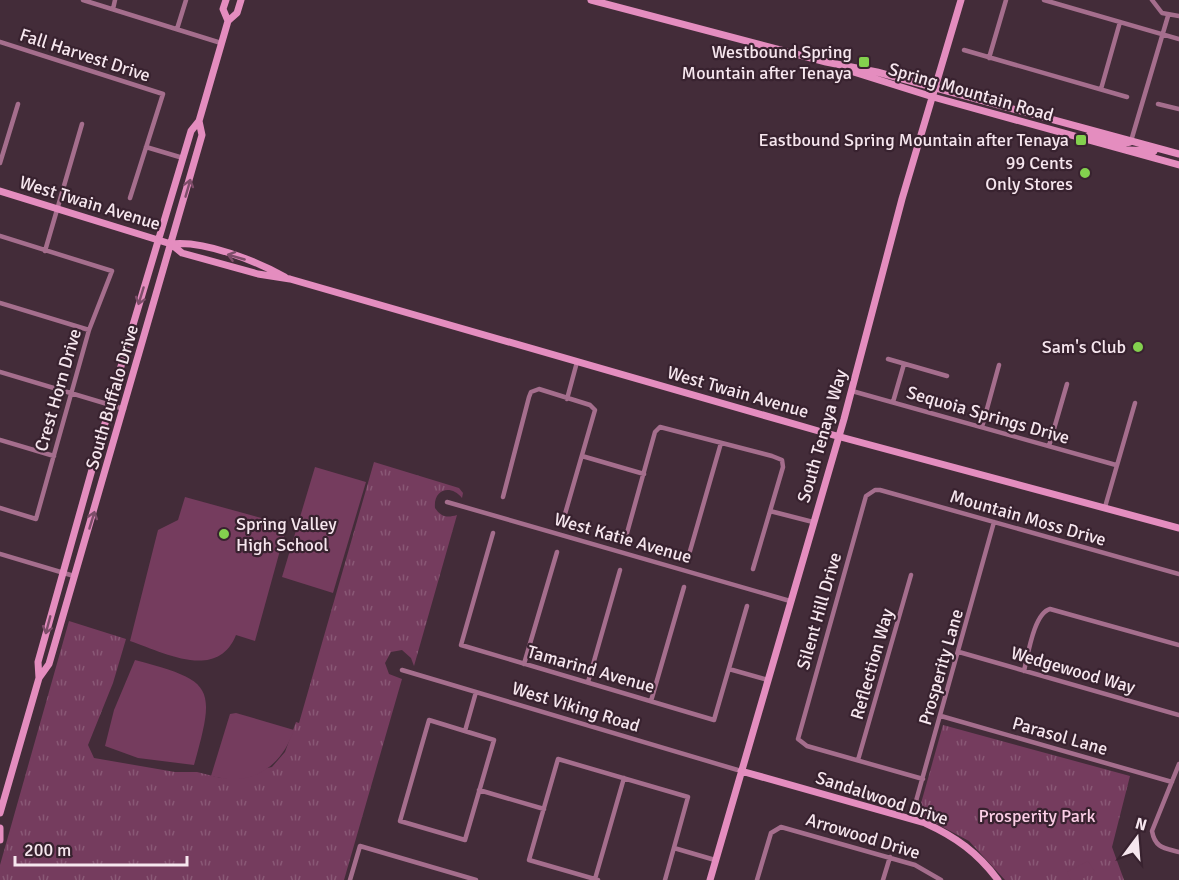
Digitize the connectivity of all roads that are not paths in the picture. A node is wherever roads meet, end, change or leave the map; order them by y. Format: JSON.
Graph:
{"nodes":[{"id":1,"x":83,"y":0,"type":"edge"},
{"id":2,"x":115,"y":0,"type":"edge"},
{"id":3,"x":186,"y":0,"type":"edge"},
{"id":4,"x":226,"y":0,"type":"edge"},
{"id":5,"x":241,"y":0,"type":"edge"},
{"id":6,"x":591,"y":0,"type":"edge"},
{"id":7,"x":961,"y":0,"type":"edge"},
{"id":8,"x":1006,"y":0,"type":"edge"},
{"id":9,"x":1044,"y":0,"type":"edge"},
{"id":10,"x":1152,"y":0,"type":"edge"},
{"id":11,"x":113,"y":9,"type":"junction"},
{"id":12,"x":1179,"y":15,"type":"edge"},
{"id":13,"x":1168,"y":16,"type":"junction"},
{"id":14,"x":228,"y":21,"type":"junction"},
{"id":15,"x":1120,"y":22,"type":"junction"},
{"id":16,"x":177,"y":29,"type":"junction"},
{"id":17,"x":1163,"y":34,"type":"junction"},
{"id":18,"x":1179,"y":39,"type":"edge"},
{"id":19,"x":0,"y":42,"type":"edge"},
{"id":20,"x":221,"y":43,"type":"junction"},
{"id":21,"x":964,"y":50,"type":"dead end"},
{"id":22,"x":989,"y":58,"type":"junction"},
{"id":23,"x":826,"y":62,"type":"junction"},
{"id":24,"x":936,"y":87,"type":"junction"},
{"id":25,"x":1101,"y":89,"type":"junction"},
{"id":26,"x":1127,"y":96,"type":"dead end"},
{"id":27,"x":933,"y":97,"type":"junction"},
{"id":28,"x":18,"y":104,"type":"dead end"},
{"id":29,"x":1158,"y":104,"type":"dead end"},
{"id":30,"x":1179,"y":109,"type":"edge"},
{"id":31,"x":199,"y":121,"type":"junction"},
{"id":32,"x":82,"y":124,"type":"dead end"},
{"id":33,"x":1065,"y":134,"type":"junction"},
{"id":34,"x":1131,"y":141,"type":"junction"},
{"id":35,"x":146,"y":147,"type":"junction"},
{"id":36,"x":1127,"y":151,"type":"junction"},
{"id":37,"x":1178,"y":153,"type":"edge"},
{"id":38,"x":183,"y":158,"type":"junction"},
{"id":39,"x":0,"y":163,"type":"edge"},
{"id":40,"x":1179,"y":165,"type":"edge"},
{"id":41,"x":0,"y":191,"type":"edge"},
{"id":42,"x":130,"y":198,"type":"dead end"},
{"id":43,"x":57,"y":208,"type":"junction"},
{"id":44,"x":0,"y":236,"type":"edge"},
{"id":45,"x":158,"y":240,"type":"junction"},
{"id":46,"x":171,"y":244,"type":"junction"},
{"id":47,"x":45,"y":251,"type":"junction"},
{"id":48,"x":290,"y":279,"type":"junction"},
{"id":49,"x":0,"y":303,"type":"edge"},
{"id":50,"x":88,"y":330,"type":"junction"},
{"id":51,"x":888,"y":359,"type":"dead end"},
{"id":52,"x":578,"y":362,"type":"junction"},
{"id":53,"x":904,"y":364,"type":"junction"},
{"id":54,"x":999,"y":364,"type":"dead end"},
{"id":55,"x":0,"y":372,"type":"edge"},
{"id":56,"x":947,"y":376,"type":"dead end"},
{"id":57,"x":1066,"y":384,"type":"dead end"},
{"id":58,"x":852,"y":391,"type":"junction"},
{"id":59,"x":72,"y":394,"type":"junction"},
{"id":60,"x":567,"y":399,"type":"junction"},
{"id":61,"x":893,"y":402,"type":"junction"},
{"id":62,"x":1135,"y":403,"type":"dead end"},
{"id":63,"x":110,"y":405,"type":"junction"},
{"id":64,"x":124,"y":409,"type":"junction"},
{"id":65,"x":982,"y":427,"type":"junction"},
{"id":66,"x":838,"y":435,"type":"junction"},
{"id":67,"x":0,"y":440,"type":"edge"},
{"id":68,"x":721,"y":443,"type":"junction"},
{"id":69,"x":1049,"y":446,"type":"junction"},
{"id":70,"x":54,"y":456,"type":"junction"},
{"id":71,"x":582,"y":456,"type":"junction"},
{"id":72,"x":1116,"y":465,"type":"junction"},
{"id":73,"x":644,"y":474,"type":"junction"},
{"id":74,"x":870,"y":492,"type":"joint"},
{"id":75,"x":504,"y":497,"type":"dead end"},
{"id":76,"x":447,"y":502,"type":"dead end"},
{"id":77,"x":1104,"y":507,"type":"junction"},
{"id":78,"x":0,"y":508,"type":"edge"},
{"id":79,"x":770,"y":511,"type":"junction"},
{"id":80,"x":565,"y":514,"type":"dead end"},
{"id":81,"x":813,"y":522,"type":"junction"},
{"id":82,"x":994,"y":522,"type":"junction"},
{"id":83,"x":1179,"y":528,"type":"edge"},
{"id":84,"x":493,"y":533,"type":"dead end"},
{"id":85,"x":627,"y":533,"type":"dead end"},
{"id":86,"x":690,"y":551,"type":"dead end"},
{"id":87,"x":557,"y":552,"type":"dead end"},
{"id":88,"x":0,"y":554,"type":"edge"},
{"id":89,"x":753,"y":569,"type":"dead end"},
{"id":90,"x":620,"y":570,"type":"dead end"},
{"id":91,"x":62,"y":572,"type":"junction"},
{"id":92,"x":1179,"y":574,"type":"edge"},
{"id":93,"x":911,"y":575,"type":"dead end"},
{"id":94,"x":74,"y":576,"type":"junction"},
{"id":95,"x":684,"y":587,"type":"dead end"},
{"id":96,"x":790,"y":601,"type":"junction"},
{"id":97,"x":747,"y":606,"type":"dead end"},
{"id":98,"x":1179,"y":645,"type":"edge"},
{"id":99,"x":959,"y":652,"type":"junction"},
{"id":100,"x":524,"y":664,"type":"junction"},
{"id":101,"x":729,"y":669,"type":"junction"},
{"id":102,"x":402,"y":670,"type":"dead end"},
{"id":103,"x":1024,"y":670,"type":"junction"},
{"id":104,"x":39,"y":678,"type":"junction"},
{"id":105,"x":768,"y":680,"type":"junction"},
{"id":106,"x":588,"y":682,"type":"junction"},
{"id":107,"x":476,"y":692,"type":"junction"},
{"id":108,"x":651,"y":701,"type":"junction"},
{"id":109,"x":1179,"y":715,"type":"edge"},
{"id":110,"x":941,"y":716,"type":"junction"},
{"id":111,"x":465,"y":731,"type":"junction"},
{"id":112,"x":858,"y":760,"type":"junction"},
{"id":113,"x":1179,"y":764,"type":"edge"},
{"id":114,"x":741,"y":771,"type":"junction"},
{"id":115,"x":624,"y":778,"type":"junction"},
{"id":116,"x":923,"y":779,"type":"junction"},
{"id":117,"x":1172,"y":782,"type":"junction"},
{"id":118,"x":479,"y":790,"type":"junction"},
{"id":119,"x":544,"y":809,"type":"junction"},
{"id":120,"x":0,"y":813,"type":"edge"},
{"id":121,"x":911,"y":819,"type":"junction"},
{"id":122,"x":0,"y":828,"type":"edge"},
{"id":123,"x":0,"y":840,"type":"edge"},
{"id":124,"x":674,"y":848,"type":"junction"},
{"id":125,"x":1179,"y":852,"type":"edge"},
{"id":126,"x":890,"y":857,"type":"junction"},
{"id":127,"x":715,"y":860,"type":"junction"},
{"id":128,"x":350,"y":880,"type":"edge"},
{"id":129,"x":476,"y":880,"type":"edge"},
{"id":130,"x":596,"y":880,"type":"edge"},
{"id":131,"x":664,"y":880,"type":"edge"},
{"id":132,"x":710,"y":880,"type":"edge"},
{"id":133,"x":757,"y":880,"type":"edge"},
{"id":134,"x":884,"y":880,"type":"edge"},
{"id":135,"x":941,"y":880,"type":"edge"},
{"id":136,"x":998,"y":880,"type":"edge"}],
"edges":[{"from":1,"to":11,"type":"street"},
{"from":2,"to":11,"type":"street"},
{"from":3,"to":16,"type":"street"},
{"from":4,"to":14,"type":"main road","name":"South Buffalo Drive"},
{"from":5,"to":14,"type":"main road","name":"South Buffalo Drive"},
{"from":6,"to":23,"type":"main road","name":"Spring Mountain Road"},
{"from":7,"to":24,"type":"main road","name":"South Tenaya Way"},
{"from":8,"to":22,"type":"street"},
{"from":9,"to":15,"type":"street"},
{"from":10,"to":13,"type":"street"},
{"from":11,"to":16,"type":"street"},
{"from":12,"to":13,"type":"street"},
{"from":13,"to":17,"type":"street"},
{"from":14,"to":20,"type":"main road","name":"South Buffalo Drive"},
{"from":15,"to":17,"type":"street"},
{"from":15,"to":25,"type":"street"},
{"from":16,"to":20,"type":"street"},
{"from":17,"to":18,"type":"street"},
{"from":17,"to":34,"type":"street"},
{"from":19,"to":35,"type":"street","name":"Fall Harvest Drive"},
{"from":20,"to":31,"type":"main road","name":"South Buffalo Drive"},
{"from":21,"to":22,"type":"street"},
{"from":22,"to":25,"type":"street"},
{"from":23,"to":24,"type":"main road","name":"Spring Mountain Road"},
{"from":23,"to":27,"type":"main road","name":"Spring Mountain Road"},
{"from":24,"to":27,"type":"main road","name":"South Tenaya Way"},
{"from":24,"to":34,"type":"main road","name":"Spring Mountain Road"},
{"from":25,"to":26,"type":"street"},
{"from":27,"to":33,"type":"main road","name":"Spring Mountain Road"},
{"from":27,"to":58,"type":"main road","name":"South Tenaya Way"},
{"from":28,"to":39,"type":"street"},
{"from":29,"to":30,"type":"street"},
{"from":31,"to":38,"type":"main road","name":"South Buffalo Drive"},
{"from":46,"to":31,"type":"main road","name":"South Buffalo Drive","one_way":true},
{"from":32,"to":43,"type":"street"},
{"from":33,"to":34,"type":"main road"},
{"from":33,"to":36,"type":"main road","name":"Spring Mountain Road"},
{"from":34,"to":37,"type":"main road","name":"Spring Mountain Road"},
{"from":35,"to":38,"type":"street"},
{"from":35,"to":42,"type":"street"},
{"from":36,"to":37,"type":"main road"},
{"from":36,"to":40,"type":"main road","name":"Spring Mountain Road"},
{"from":38,"to":45,"type":"main road","name":"South Buffalo Drive"},
{"from":41,"to":43,"type":"main road","name":"West Twain Avenue"},
{"from":43,"to":45,"type":"main road","name":"West Twain Avenue"},
{"from":43,"to":47,"type":"street"},
{"from":44,"to":47,"type":"street"},
{"from":45,"to":46,"type":"main road","name":"West Twain Avenue"},
{"from":45,"to":63,"type":"main road","name":"South Buffalo Drive","one_way":true},
{"from":46,"to":48,"type":"main road","name":"West Twain Avenue"},
{"from":48,"to":46,"type":"main road","name":"West Twain Avenue","one_way":true},
{"from":46,"to":64,"type":"main road","name":"South Buffalo Drive"},
{"from":47,"to":50,"type":"street","name":"Crest Horn Drive"},
{"from":48,"to":52,"type":"main road","name":"West Twain Avenue"},
{"from":49,"to":50,"type":"street"},
{"from":50,"to":59,"type":"street","name":"Crest Horn Drive"},
{"from":51,"to":53,"type":"street"},
{"from":52,"to":60,"type":"street"},
{"from":52,"to":66,"type":"main road","name":"West Twain Avenue"},
{"from":53,"to":56,"type":"street"},
{"from":53,"to":61,"type":"street"},
{"from":54,"to":65,"type":"street"},
{"from":55,"to":59,"type":"street"},
{"from":57,"to":69,"type":"street"},
{"from":58,"to":61,"type":"street","name":"Sequoia Springs Drive"},
{"from":58,"to":66,"type":"main road","name":"South Tenaya Way"},
{"from":59,"to":63,"type":"street"},
{"from":59,"to":70,"type":"street","name":"Crest Horn Drive"},
{"from":60,"to":71,"type":"street"},
{"from":60,"to":75,"type":"street"},
{"from":61,"to":65,"type":"street","name":"Sequoia Springs Drive"},
{"from":62,"to":72,"type":"street"},
{"from":63,"to":64,"type":"street"},
{"from":63,"to":91,"type":"main road","name":"South Buffalo Drive"},
{"from":94,"to":64,"type":"main road","name":"South Buffalo Drive","one_way":true},
{"from":65,"to":69,"type":"street","name":"Sequoia Springs Drive"},
{"from":66,"to":77,"type":"main road","name":"West Twain Avenue"},
{"from":66,"to":81,"type":"main road","name":"South Tenaya Way"},
{"from":67,"to":70,"type":"street"},
{"from":68,"to":73,"type":"street"},
{"from":68,"to":79,"type":"street"},
{"from":68,"to":86,"type":"street"},
{"from":69,"to":72,"type":"street","name":"Sequoia Springs Drive"},
{"from":70,"to":78,"type":"street","name":"Crest Horn Drive"},
{"from":71,"to":73,"type":"street"},
{"from":71,"to":80,"type":"street"},
{"from":72,"to":77,"type":"street"},
{"from":73,"to":85,"type":"street"},
{"from":74,"to":82,"type":"street","name":"Mountain Moss Drive"},
{"from":74,"to":112,"type":"street","name":"Silent Hill Drive"},
{"from":76,"to":96,"type":"street","name":"West Katie Avenue"},
{"from":77,"to":83,"type":"main road","name":"West Twain Avenue"},
{"from":79,"to":81,"type":"street"},
{"from":79,"to":89,"type":"street"},
{"from":81,"to":96,"type":"main road","name":"South Tenaya Way"},
{"from":82,"to":92,"type":"street","name":"Mountain Moss Drive"},
{"from":82,"to":99,"type":"street","name":"Prosperity Lane"},
{"from":84,"to":100,"type":"street","name":"Tamarind Avenue"},
{"from":87,"to":100,"type":"street"},
{"from":88,"to":91,"type":"street"},
{"from":90,"to":106,"type":"street"},
{"from":91,"to":94,"type":"street"},
{"from":91,"to":104,"type":"main road","name":"South Buffalo Drive","one_way":true},
{"from":93,"to":112,"type":"street","name":"Reflection Way"},
{"from":94,"to":104,"type":"main road","name":"South Buffalo Drive"},
{"from":95,"to":108,"type":"street"},
{"from":96,"to":105,"type":"main road","name":"South Tenaya Way"},
{"from":97,"to":101,"type":"street"},
{"from":98,"to":103,"type":"street"},
{"from":99,"to":103,"type":"street","name":"Wedgewood Way"},
{"from":99,"to":110,"type":"street","name":"Prosperity Lane"},
{"from":100,"to":106,"type":"street","name":"Tamarind Avenue"},
{"from":101,"to":105,"type":"street"},
{"from":101,"to":108,"type":"street","name":"Tamarind Avenue"},
{"from":102,"to":107,"type":"street","name":"West Viking Road"},
{"from":103,"to":109,"type":"street","name":"Wedgewood Way"},
{"from":104,"to":120,"type":"main road","name":"South Buffalo Drive"},
{"from":105,"to":114,"type":"main road","name":"South Tenaya Way"},
{"from":106,"to":108,"type":"street","name":"Tamarind Avenue"},
{"from":107,"to":111,"type":"street"},
{"from":107,"to":114,"type":"street","name":"West Viking Road"},
{"from":110,"to":116,"type":"street","name":"Prosperity Lane"},
{"from":110,"to":117,"type":"street","name":"Parasol Lane"},
{"from":111,"to":118,"type":"street"},
{"from":111,"to":118,"type":"street"},
{"from":112,"to":116,"type":"street"},
{"from":113,"to":117,"type":"street"},
{"from":114,"to":121,"type":"main road","name":"Sandalwood Drive"},
{"from":114,"to":127,"type":"main road","name":"South Tenaya Way"},
{"from":115,"to":119,"type":"street"},
{"from":115,"to":124,"type":"street"},
{"from":115,"to":130,"type":"street"},
{"from":116,"to":121,"type":"street","name":"Prosperity Lane"},
{"from":117,"to":125,"type":"street"},
{"from":118,"to":119,"type":"street"},
{"from":119,"to":130,"type":"street"},
{"from":121,"to":136,"type":"main road","name":"Sandalwood Drive"},
{"from":122,"to":123,"type":"main road"},
{"from":124,"to":127,"type":"street"},
{"from":124,"to":131,"type":"street"},
{"from":126,"to":133,"type":"street","name":"Arrowood Drive"},
{"from":126,"to":134,"type":"street"},
{"from":126,"to":135,"type":"street","name":"Arrowood Drive"},
{"from":127,"to":132,"type":"main road","name":"South Tenaya Way"},
{"from":128,"to":129,"type":"street"}]}
